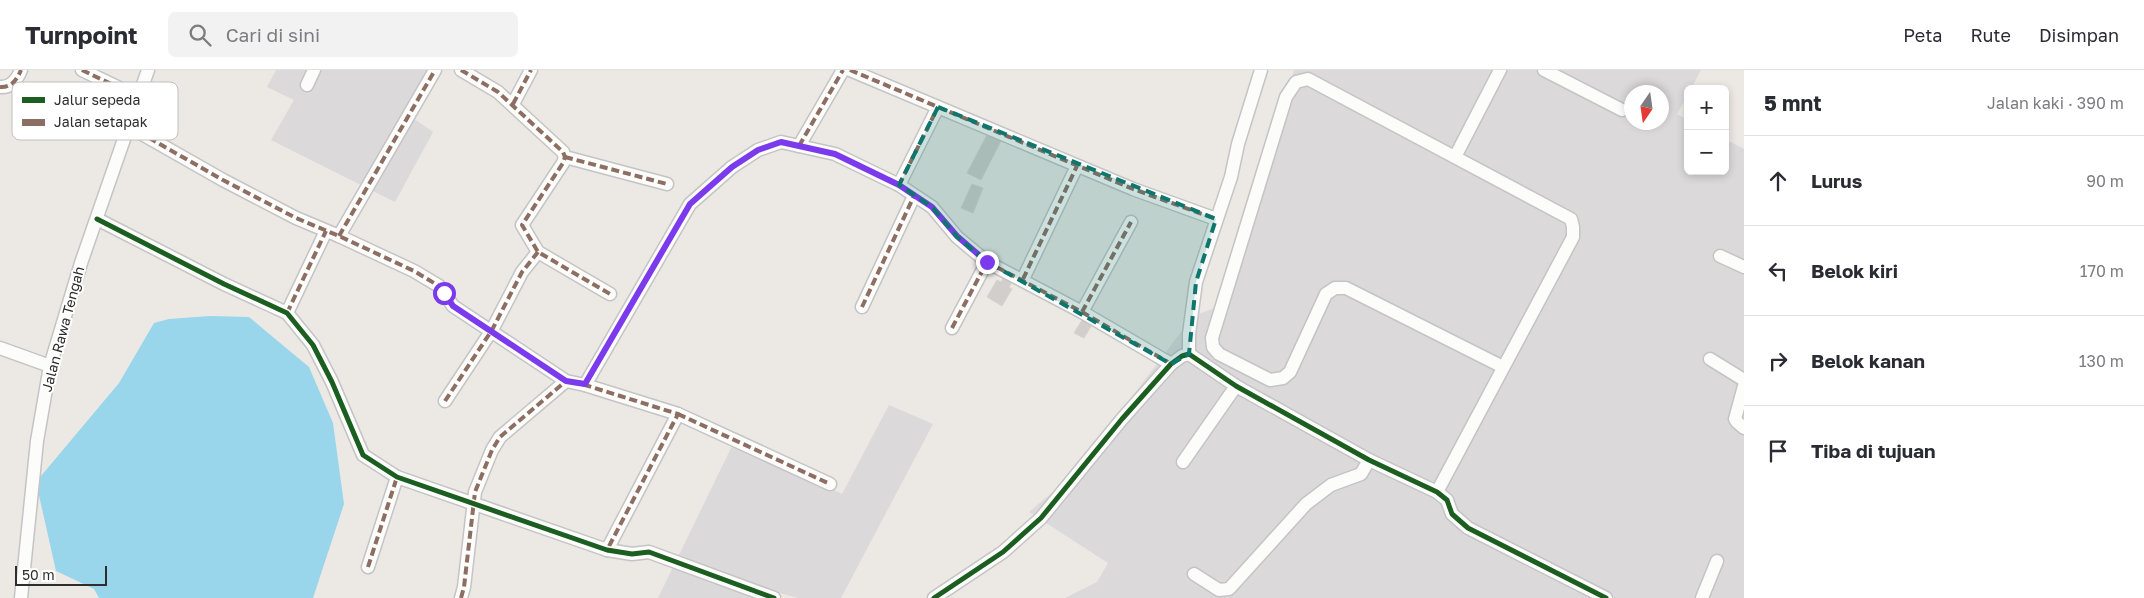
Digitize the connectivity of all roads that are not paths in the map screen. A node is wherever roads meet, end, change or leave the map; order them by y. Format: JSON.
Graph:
{"nodes":[{"id":1,"x":21,"y":70,"type":"edge"},
{"id":2,"x":82,"y":70,"type":"edge"},
{"id":3,"x":148,"y":70,"type":"edge"},
{"id":4,"x":314,"y":70,"type":"edge"},
{"id":5,"x":435,"y":70,"type":"edge"},
{"id":6,"x":461,"y":70,"type":"edge"},
{"id":7,"x":531,"y":70,"type":"edge"},
{"id":8,"x":843,"y":70,"type":"edge"},
{"id":9,"x":850,"y":70,"type":"edge"},
{"id":10,"x":1261,"y":70,"type":"edge"},
{"id":11,"x":1500,"y":70,"type":"edge"},
{"id":12,"x":1544,"y":70,"type":"edge"},
{"id":13,"x":15,"y":82,"type":"edge"},
{"id":14,"x":107,"y":82,"type":"edge"},
{"id":15,"x":144,"y":82,"type":"edge"},
{"id":16,"x":307,"y":85,"type":"dead end"},
{"id":17,"x":513,"y":104,"type":"junction"},
{"id":18,"x":938,"y":107,"type":"junction"},
{"id":19,"x":1622,"y":110,"type":"dead end"},
{"id":20,"x":123,"y":140,"type":"edge"},
{"id":21,"x":152,"y":140,"type":"edge"},
{"id":22,"x":799,"y":146,"type":"junction"},
{"id":23,"x":565,"y":157,"type":"junction"},
{"id":24,"x":1456,"y":158,"type":"junction"},
{"id":25,"x":1077,"y":166,"type":"junction"},
{"id":26,"x":667,"y":184,"type":"dead end"},
{"id":27,"x":899,"y":185,"type":"junction"},
{"id":28,"x":914,"y":196,"type":"junction"},
{"id":29,"x":98,"y":219,"type":"junction"},
{"id":30,"x":1216,"y":219,"type":"junction"},
{"id":31,"x":1131,"y":222,"type":"dead end"},
{"id":32,"x":326,"y":231,"type":"junction"},
{"id":33,"x":339,"y":236,"type":"junction"},
{"id":34,"x":538,"y":252,"type":"junction"},
{"id":35,"x":1720,"y":256,"type":"dead end"},
{"id":36,"x":987,"y":262,"type":"junction"},
{"id":37,"x":1744,"y":266,"type":"edge"},
{"id":38,"x":1023,"y":280,"type":"junction"},
{"id":39,"x":610,"y":294,"type":"dead end"},
{"id":40,"x":862,"y":307,"type":"dead end"},
{"id":41,"x":1082,"y":312,"type":"junction"},
{"id":42,"x":287,"y":313,"type":"junction"},
{"id":43,"x":952,"y":328,"type":"dead end"},
{"id":44,"x":492,"y":330,"type":"junction"},
{"id":45,"x":0,"y":348,"type":"edge"},
{"id":46,"x":1189,"y":354,"type":"junction"},
{"id":47,"x":1710,"y":359,"type":"dead end"},
{"id":48,"x":1171,"y":364,"type":"junction"},
{"id":49,"x":50,"y":366,"type":"junction"},
{"id":50,"x":1504,"y":367,"type":"junction"},
{"id":51,"x":1744,"y":380,"type":"edge"},
{"id":52,"x":566,"y":381,"type":"junction"},
{"id":53,"x":585,"y":384,"type":"junction"},
{"id":54,"x":1236,"y":386,"type":"junction"},
{"id":55,"x":1744,"y":386,"type":"edge"},
{"id":56,"x":445,"y":401,"type":"dead end"},
{"id":57,"x":678,"y":414,"type":"junction"},
{"id":58,"x":1744,"y":428,"type":"edge"},
{"id":59,"x":1369,"y":460,"type":"junction"},
{"id":60,"x":1183,"y":462,"type":"dead end"},
{"id":61,"x":397,"y":478,"type":"junction"},
{"id":62,"x":830,"y":484,"type":"dead end"},
{"id":63,"x":1437,"y":492,"type":"junction"},
{"id":64,"x":474,"y":503,"type":"junction"},
{"id":65,"x":607,"y":550,"type":"junction"},
{"id":66,"x":1717,"y":561,"type":"dead end"},
{"id":67,"x":368,"y":567,"type":"dead end"},
{"id":68,"x":1194,"y":574,"type":"dead end"},
{"id":69,"x":21,"y":598,"type":"edge"},
{"id":70,"x":461,"y":598,"type":"edge"},
{"id":71,"x":774,"y":598,"type":"edge"},
{"id":72,"x":934,"y":598,"type":"edge"},
{"id":73,"x":1606,"y":598,"type":"edge"},
{"id":74,"x":1702,"y":598,"type":"edge"}],
"edges":[{"from":1,"to":13,"type":"street"},
{"from":2,"to":14,"type":"street"},
{"from":3,"to":15,"type":"street","name":"Jalan Rawa Tengah"},
{"from":4,"to":16,"type":"street"},
{"from":5,"to":33,"type":"street"},
{"from":6,"to":17,"type":"street"},
{"from":7,"to":17,"type":"street"},
{"from":8,"to":22,"type":"street"},
{"from":9,"to":18,"type":"street"},
{"from":10,"to":30,"type":"street"},
{"from":11,"to":24,"type":"street"},
{"from":12,"to":19,"type":"street"},
{"from":17,"to":23,"type":"street"},
{"from":18,"to":25,"type":"street"},
{"from":18,"to":27,"type":"street"},
{"from":20,"to":29,"type":"street","name":"Jalan Rawa Tengah"},
{"from":21,"to":32,"type":"street"},
{"from":22,"to":27,"type":"street"},
{"from":22,"to":53,"type":"street"},
{"from":23,"to":26,"type":"street"},
{"from":23,"to":34,"type":"street"},
{"from":24,"to":50,"type":"street"},
{"from":24,"to":50,"type":"street"},
{"from":25,"to":30,"type":"street"},
{"from":25,"to":38,"type":"street"},
{"from":27,"to":28,"type":"street"},
{"from":28,"to":36,"type":"street"},
{"from":28,"to":40,"type":"street"},
{"from":29,"to":42,"type":"street"},
{"from":29,"to":49,"type":"street","name":"Jalan Rawa Tengah"},
{"from":30,"to":46,"type":"street"},
{"from":31,"to":41,"type":"street"},
{"from":32,"to":33,"type":"street"},
{"from":32,"to":42,"type":"street"},
{"from":33,"to":44,"type":"street"},
{"from":34,"to":39,"type":"street"},
{"from":34,"to":44,"type":"street"},
{"from":35,"to":37,"type":"street"},
{"from":36,"to":38,"type":"street"},
{"from":36,"to":43,"type":"street"},
{"from":38,"to":41,"type":"street"},
{"from":41,"to":48,"type":"street"},
{"from":42,"to":61,"type":"street"},
{"from":44,"to":52,"type":"street"},
{"from":44,"to":56,"type":"street"},
{"from":45,"to":49,"type":"street"},
{"from":46,"to":48,"type":"street"},
{"from":46,"to":54,"type":"street"},
{"from":47,"to":51,"type":"street"},
{"from":48,"to":72,"type":"street"},
{"from":49,"to":69,"type":"street","name":"Jalan Rawa Tengah"},
{"from":50,"to":63,"type":"street"},
{"from":52,"to":53,"type":"street"},
{"from":52,"to":64,"type":"street"},
{"from":53,"to":57,"type":"street"},
{"from":54,"to":59,"type":"street"},
{"from":54,"to":60,"type":"street"},
{"from":55,"to":58,"type":"street"},
{"from":57,"to":62,"type":"street"},
{"from":57,"to":65,"type":"street"},
{"from":59,"to":63,"type":"street"},
{"from":59,"to":68,"type":"street"},
{"from":61,"to":64,"type":"street"},
{"from":61,"to":67,"type":"street"},
{"from":63,"to":73,"type":"street"},
{"from":64,"to":65,"type":"street"},
{"from":64,"to":70,"type":"street"},
{"from":65,"to":71,"type":"street"},
{"from":66,"to":74,"type":"street"}]}
